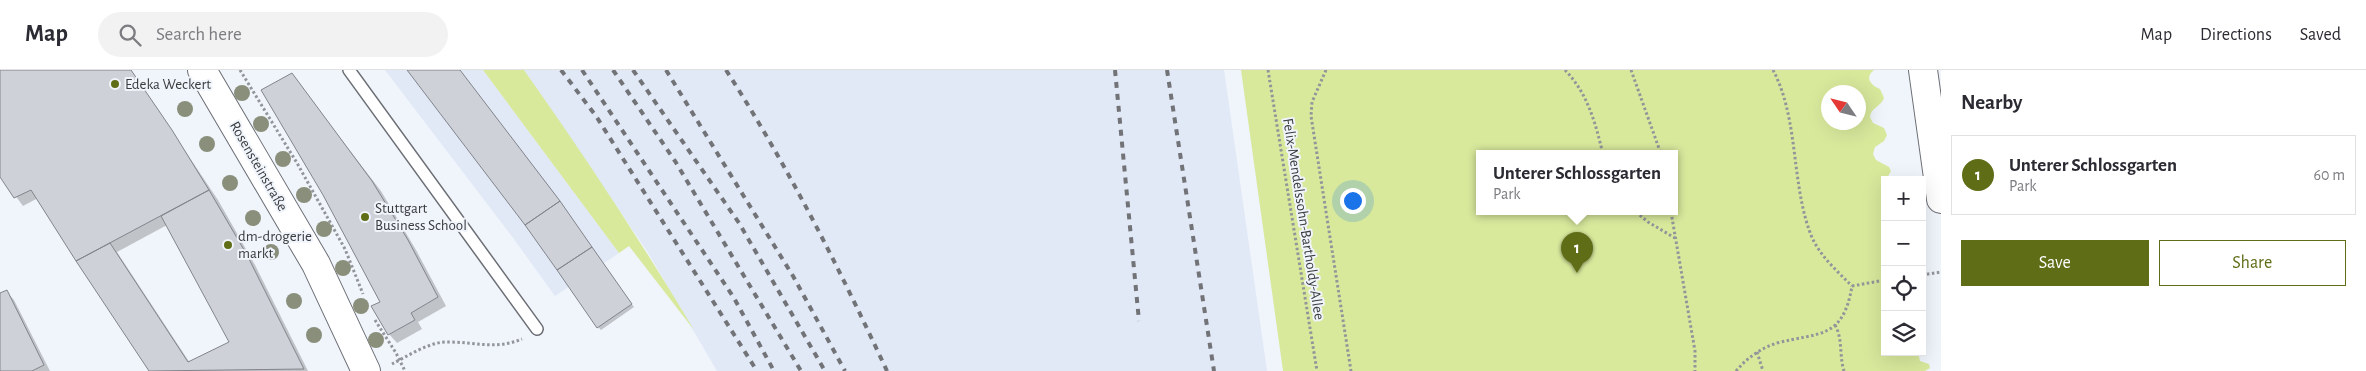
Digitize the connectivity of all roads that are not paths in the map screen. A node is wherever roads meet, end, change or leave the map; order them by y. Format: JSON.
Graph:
{"nodes":[{"id":1,"x":202,"y":70,"type":"edge"},
{"id":2,"x":349,"y":70,"type":"edge"},
{"id":3,"x":1924,"y":70,"type":"edge"},
{"id":4,"x":1941,"y":199,"type":"edge"},
{"id":5,"x":537,"y":329,"type":"road end"},
{"id":6,"x":375,"y":369,"type":"edge"}],
"edges":[{"from":1,"to":6,"type":"street","name":"Rosensteinstraße"},
{"from":2,"to":5,"type":"lane"},
{"from":3,"to":4,"type":"street"}]}
